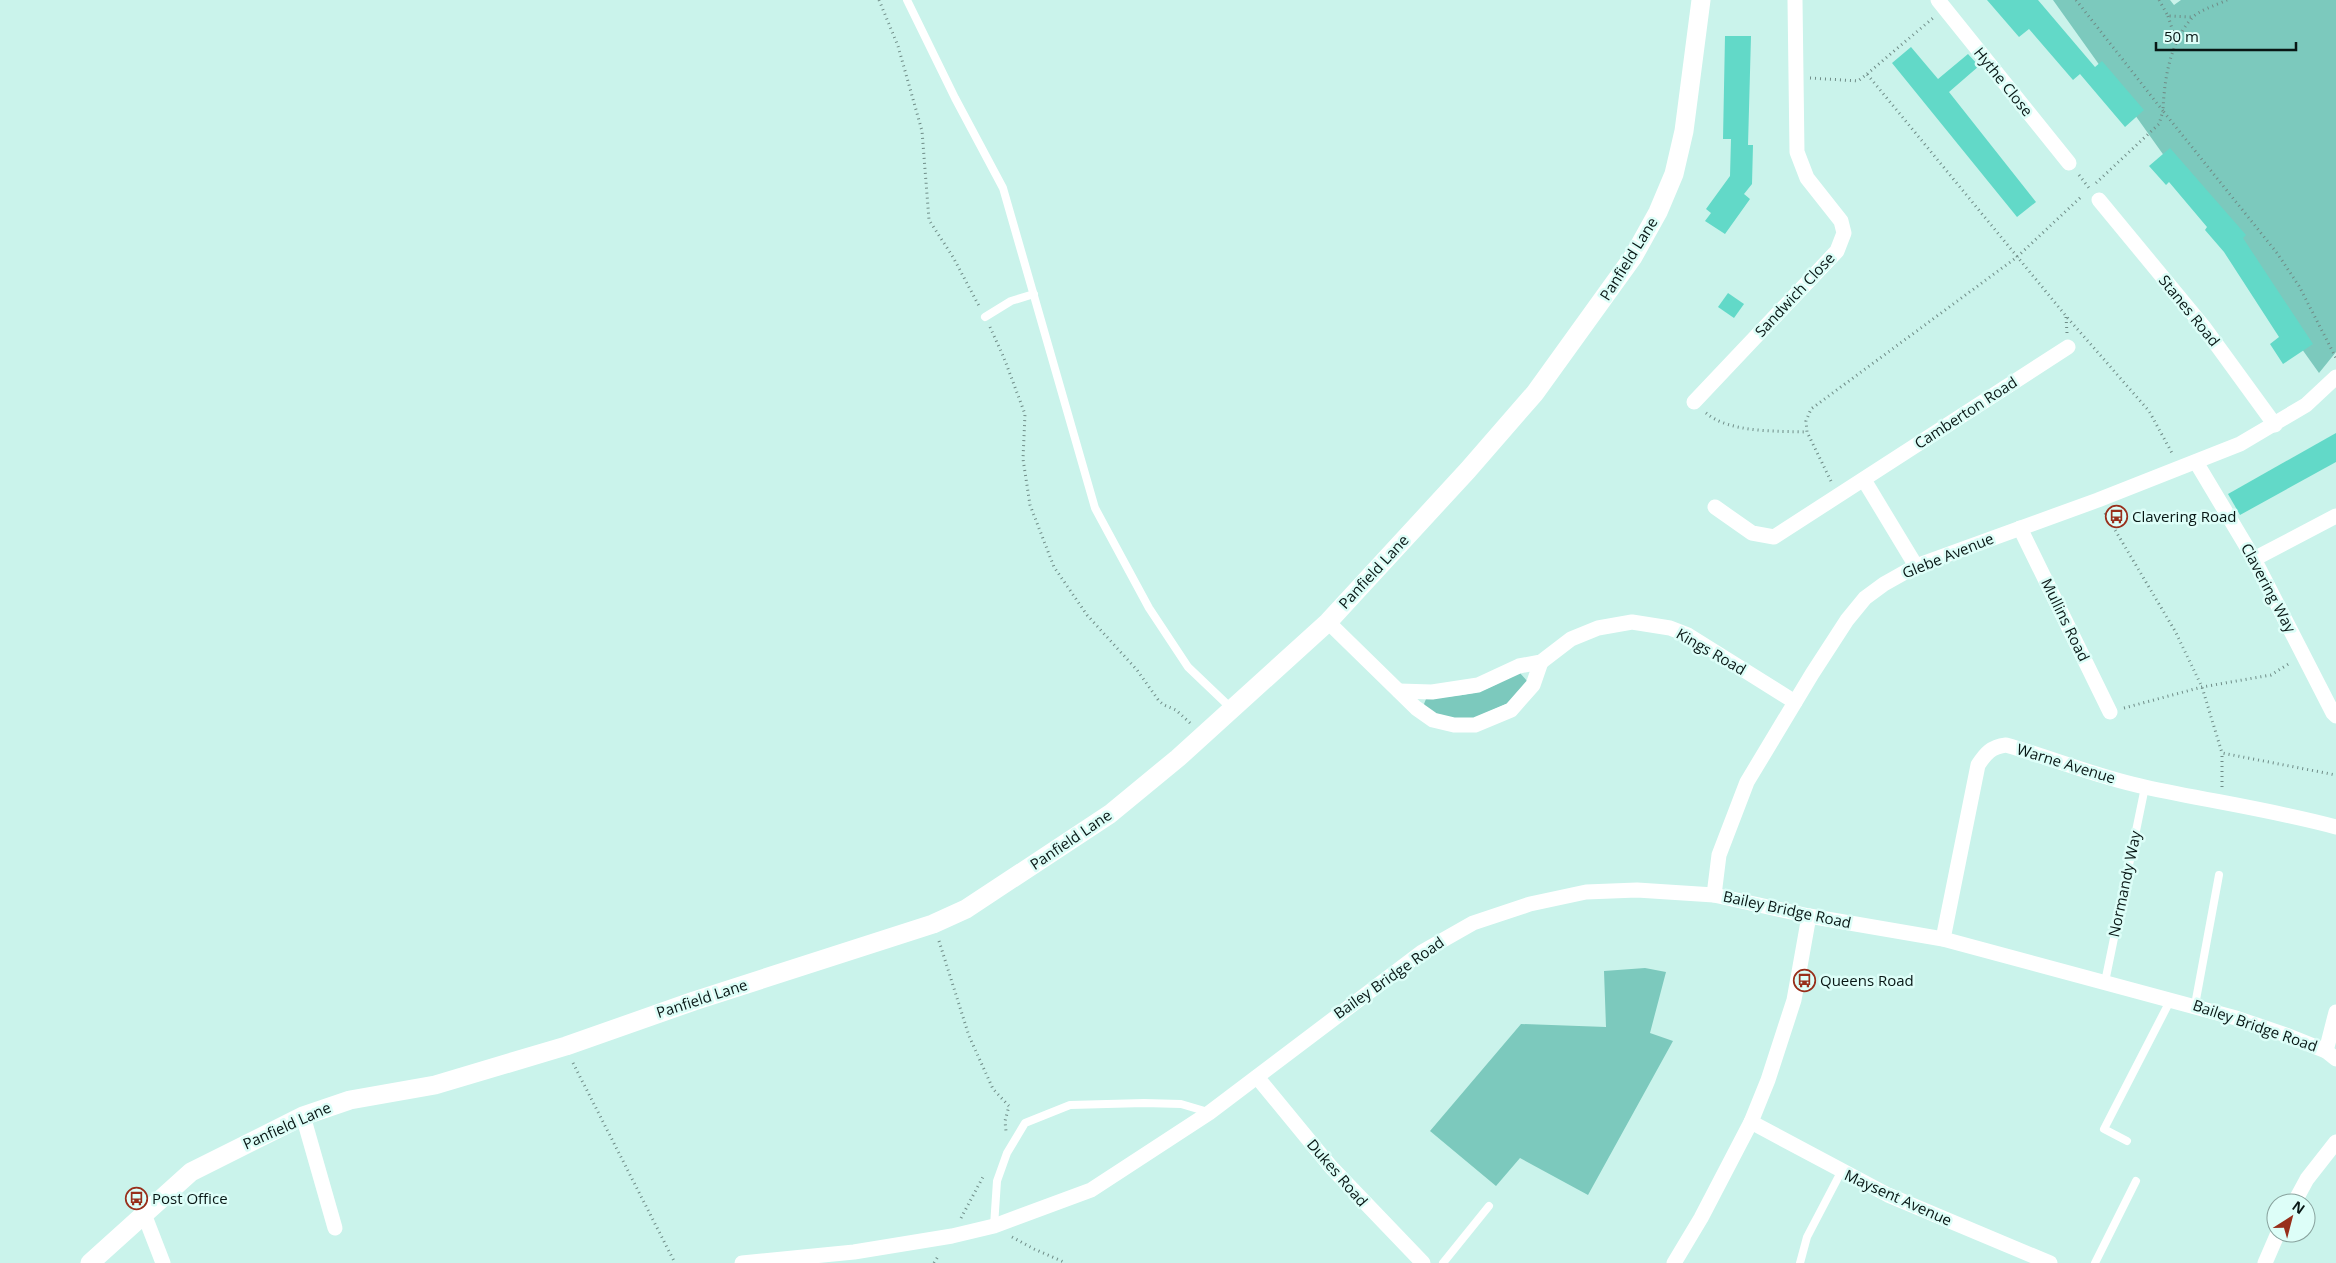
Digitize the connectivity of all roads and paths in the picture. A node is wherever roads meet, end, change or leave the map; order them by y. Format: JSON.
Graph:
{"nodes":[{"id":1,"x":879,"y":0,"type":"edge"},
{"id":2,"x":907,"y":0,"type":"edge"},
{"id":3,"x":1701,"y":0,"type":"edge"},
{"id":4,"x":1795,"y":0,"type":"edge"},
{"id":5,"x":2076,"y":0,"type":"edge"},
{"id":6,"x":2159,"y":0,"type":"edge"},
{"id":7,"x":2227,"y":0,"type":"edge"},
{"id":8,"x":1942,"y":4,"type":"edge"},
{"id":9,"x":2168,"y":16,"type":"junction"},
{"id":10,"x":2192,"y":17,"type":"junction"},
{"id":11,"x":2176,"y":41,"type":"junction"},
{"id":12,"x":1867,"y":74,"type":"junction"},
{"id":13,"x":1796,"y":77,"type":"junction"},
{"id":14,"x":2163,"y":111,"type":"junction"},
{"id":15,"x":2069,"y":163,"type":"joint"},
{"id":16,"x":2094,"y":195,"type":"junction"},
{"id":17,"x":2016,"y":257,"type":"junction"},
{"id":18,"x":1034,"y":294,"type":"junction"},
{"id":19,"x":985,"y":317,"type":"junction"},
{"id":20,"x":2068,"y":347,"type":"dead end"},
{"id":21,"x":2336,"y":358,"type":"edge"},
{"id":22,"x":2336,"y":378,"type":"edge"},
{"id":23,"x":1694,"y":402,"type":"joint"},
{"id":24,"x":2275,"y":425,"type":"junction"},
{"id":25,"x":1807,"y":432,"type":"junction"},
{"id":26,"x":2196,"y":462,"type":"junction"},
{"id":27,"x":2180,"y":469,"type":"junction"},
{"id":28,"x":1864,"y":480,"type":"junction"},
{"id":29,"x":1838,"y":495,"type":"junction"},
{"id":30,"x":2098,"y":500,"type":"junction"},
{"id":31,"x":1715,"y":507,"type":"dead end"},
{"id":32,"x":2336,"y":516,"type":"edge"},
{"id":33,"x":2020,"y":528,"type":"junction"},
{"id":34,"x":2254,"y":559,"type":"junction"},
{"id":35,"x":1916,"y":566,"type":"junction"},
{"id":36,"x":1328,"y":622,"type":"junction"},
{"id":37,"x":2303,"y":654,"type":"junction"},
{"id":38,"x":1541,"y":662,"type":"junction"},
{"id":39,"x":2202,"y":687,"type":"junction"},
{"id":40,"x":1399,"y":691,"type":"junction"},
{"id":41,"x":1794,"y":702,"type":"junction"},
{"id":42,"x":1232,"y":709,"type":"junction"},
{"id":43,"x":2110,"y":712,"type":"joint"},
{"id":44,"x":2336,"y":716,"type":"edge"},
{"id":45,"x":1205,"y":734,"type":"junction"},
{"id":46,"x":2222,"y":753,"type":"junction"},
{"id":47,"x":2336,"y":775,"type":"edge"},
{"id":48,"x":2145,"y":787,"type":"junction"},
{"id":49,"x":2219,"y":800,"type":"junction"},
{"id":50,"x":2336,"y":827,"type":"edge"},
{"id":51,"x":2220,"y":875,"type":"dead end"},
{"id":52,"x":1714,"y":895,"type":"junction"},
{"id":53,"x":1810,"y":916,"type":"junction"},
{"id":54,"x":933,"y":924,"type":"junction"},
{"id":55,"x":1944,"y":939,"type":"junction"},
{"id":56,"x":2104,"y":982,"type":"junction"},
{"id":57,"x":2171,"y":998,"type":"junction"},
{"id":58,"x":2194,"y":1005,"type":"junction"},
{"id":59,"x":2336,"y":1012,"type":"edge"},
{"id":60,"x":566,"y":1046,"type":"junction"},
{"id":61,"x":2331,"y":1055,"type":"edge"},
{"id":62,"x":1257,"y":1077,"type":"junction"},
{"id":63,"x":1209,"y":1113,"type":"junction"},
{"id":64,"x":303,"y":1116,"type":"junction"},
{"id":65,"x":1751,"y":1122,"type":"junction"},
{"id":66,"x":1006,"y":1141,"type":"dead end"},
{"id":67,"x":2127,"y":1141,"type":"dead end"},
{"id":68,"x":2336,"y":1142,"type":"edge"},
{"id":69,"x":989,"y":1170,"type":"dead end"},
{"id":70,"x":1841,"y":1172,"type":"junction"},
{"id":71,"x":2136,"y":1181,"type":"dead end"},
{"id":72,"x":2299,"y":1193,"type":"edge"},
{"id":73,"x":1489,"y":1206,"type":"dead end"},
{"id":74,"x":144,"y":1214,"type":"junction"},
{"id":75,"x":994,"y":1226,"type":"junction"},
{"id":76,"x":335,"y":1228,"type":"dead end"},
{"id":77,"x":952,"y":1236,"type":"junction"},
{"id":78,"x":2274,"y":1243,"type":"edge"},
{"id":79,"x":855,"y":1257,"type":"edge"},
{"id":80,"x":1416,"y":1261,"type":"edge"},
{"id":81,"x":90,"y":1263,"type":"edge"},
{"id":82,"x":163,"y":1263,"type":"edge"},
{"id":83,"x":676,"y":1263,"type":"edge"},
{"id":84,"x":742,"y":1263,"type":"edge"},
{"id":85,"x":934,"y":1263,"type":"edge"},
{"id":86,"x":1066,"y":1263,"type":"edge"},
{"id":87,"x":1443,"y":1263,"type":"edge"},
{"id":88,"x":1674,"y":1263,"type":"edge"},
{"id":89,"x":1800,"y":1263,"type":"edge"},
{"id":90,"x":2050,"y":1263,"type":"edge"},
{"id":91,"x":2095,"y":1263,"type":"edge"},
{"id":92,"x":2265,"y":1263,"type":"edge"}],
"edges":[{"from":1,"to":19,"type":"path"},
{"from":2,"to":18,"type":"lane"},
{"from":3,"to":36,"type":"street","name":"Panfield Lane"},
{"from":4,"to":13,"type":"street","name":"Sandwich Close"},
{"from":5,"to":14,"type":"path"},
{"from":6,"to":9,"type":"path"},
{"from":7,"to":10,"type":"path"},
{"from":8,"to":12,"type":"path"},
{"from":8,"to":15,"type":"street","name":"Hythe Close"},
{"from":9,"to":10,"type":"path"},
{"from":9,"to":11,"type":"path"},
{"from":10,"to":11,"type":"path"},
{"from":11,"to":14,"type":"path"},
{"from":12,"to":13,"type":"path"},
{"from":12,"to":17,"type":"path"},
{"from":13,"to":23,"type":"street","name":"Sandwich Close"},
{"from":14,"to":16,"type":"path"},
{"from":14,"to":21,"type":"path"},
{"from":15,"to":16,"type":"path"},
{"from":16,"to":17,"type":"path"},
{"from":16,"to":24,"type":"street","name":"Stanes Road"},
{"from":17,"to":25,"type":"path"},
{"from":17,"to":27,"type":"path"},
{"from":18,"to":19,"type":"lane"},
{"from":18,"to":42,"type":"lane"},
{"from":19,"to":45,"type":"path"},
{"from":20,"to":28,"type":"street","name":"Camberton Road"},
{"from":22,"to":24,"type":"street","name":"Glebe Avenue"},
{"from":23,"to":25,"type":"path"},
{"from":24,"to":26,"type":"street","name":"Glebe Avenue"},
{"from":25,"to":29,"type":"path"},
{"from":26,"to":27,"type":"street","name":"Glebe Avenue"},
{"from":26,"to":34,"type":"street","name":"Clavering Way"},
{"from":27,"to":30,"type":"street","name":"Glebe Avenue"},
{"from":28,"to":29,"type":"street","name":"Camberton Road"},
{"from":28,"to":35,"type":"street"},
{"from":29,"to":31,"type":"street","name":"Camberton Road"},
{"from":30,"to":33,"type":"street","name":"Glebe Avenue"},
{"from":30,"to":39,"type":"path"},
{"from":32,"to":34,"type":"street"},
{"from":33,"to":35,"type":"street","name":"Glebe Avenue"},
{"from":33,"to":43,"type":"street","name":"Mullins Road"},
{"from":34,"to":37,"type":"street","name":"Clavering Way"},
{"from":35,"to":41,"type":"street","name":"Glebe Avenue"},
{"from":36,"to":40,"type":"street"},
{"from":36,"to":42,"type":"street","name":"Panfield Lane"},
{"from":37,"to":39,"type":"path"},
{"from":37,"to":44,"type":"street","name":"Clavering Way"},
{"from":38,"to":40,"type":"street","name":"Kings Road"},
{"from":38,"to":40,"type":"street"},
{"from":38,"to":41,"type":"street","name":"Kings Road"},
{"from":39,"to":43,"type":"path"},
{"from":39,"to":46,"type":"path"},
{"from":41,"to":52,"type":"street","name":"Glebe Avenue"},
{"from":42,"to":45,"type":"street","name":"Panfield Lane"},
{"from":45,"to":54,"type":"street","name":"Panfield Lane"},
{"from":46,"to":47,"type":"path"},
{"from":46,"to":49,"type":"path"},
{"from":48,"to":49,"type":"street","name":"Warne Avenue"},
{"from":48,"to":55,"type":"street","name":"Warne Avenue"},
{"from":48,"to":56,"type":"lane","name":"Normandy Way"},
{"from":49,"to":50,"type":"street","name":"Warne Avenue"},
{"from":51,"to":58,"type":"lane"},
{"from":52,"to":53,"type":"street","name":"Bailey Bridge Road"},
{"from":52,"to":62,"type":"street","name":"Bailey Bridge Road"},
{"from":53,"to":55,"type":"street","name":"Bailey Bridge Road"},
{"from":53,"to":65,"type":"street"},
{"from":54,"to":60,"type":"street","name":"Panfield Lane"},
{"from":54,"to":66,"type":"path"},
{"from":55,"to":56,"type":"street","name":"Bailey Bridge Road"},
{"from":56,"to":57,"type":"street","name":"Bailey Bridge Road"},
{"from":57,"to":58,"type":"street","name":"Bailey Bridge Road"},
{"from":57,"to":67,"type":"lane"},
{"from":58,"to":61,"type":"street","name":"Bailey Bridge Road"},
{"from":59,"to":61,"type":"street"},
{"from":60,"to":64,"type":"street","name":"Panfield Lane"},
{"from":60,"to":83,"type":"path"},
{"from":62,"to":63,"type":"street","name":"Bailey Bridge Road"},
{"from":62,"to":80,"type":"street","name":"Dukes Road"},
{"from":63,"to":75,"type":"street","name":"Bailey Bridge Road"},
{"from":63,"to":75,"type":"lane"},
{"from":64,"to":74,"type":"street","name":"Panfield Lane"},
{"from":64,"to":76,"type":"street"},
{"from":65,"to":70,"type":"street","name":"Maysent Avenue"},
{"from":65,"to":88,"type":"street"},
{"from":68,"to":72,"type":"street"},
{"from":69,"to":77,"type":"path"},
{"from":70,"to":89,"type":"lane"},
{"from":70,"to":90,"type":"street","name":"Maysent Avenue"},
{"from":71,"to":91,"type":"lane"},
{"from":73,"to":87,"type":"lane"},
{"from":74,"to":81,"type":"street","name":"Panfield Lane"},
{"from":74,"to":82,"type":"street"},
{"from":75,"to":77,"type":"street","name":"Bailey Bridge Road"},
{"from":75,"to":86,"type":"path"},
{"from":77,"to":79,"type":"street","name":"Bailey Bridge Road"},
{"from":77,"to":85,"type":"path"},
{"from":78,"to":92,"type":"street"},
{"from":79,"to":84,"type":"street","name":"Bailey Bridge Road"}]}
